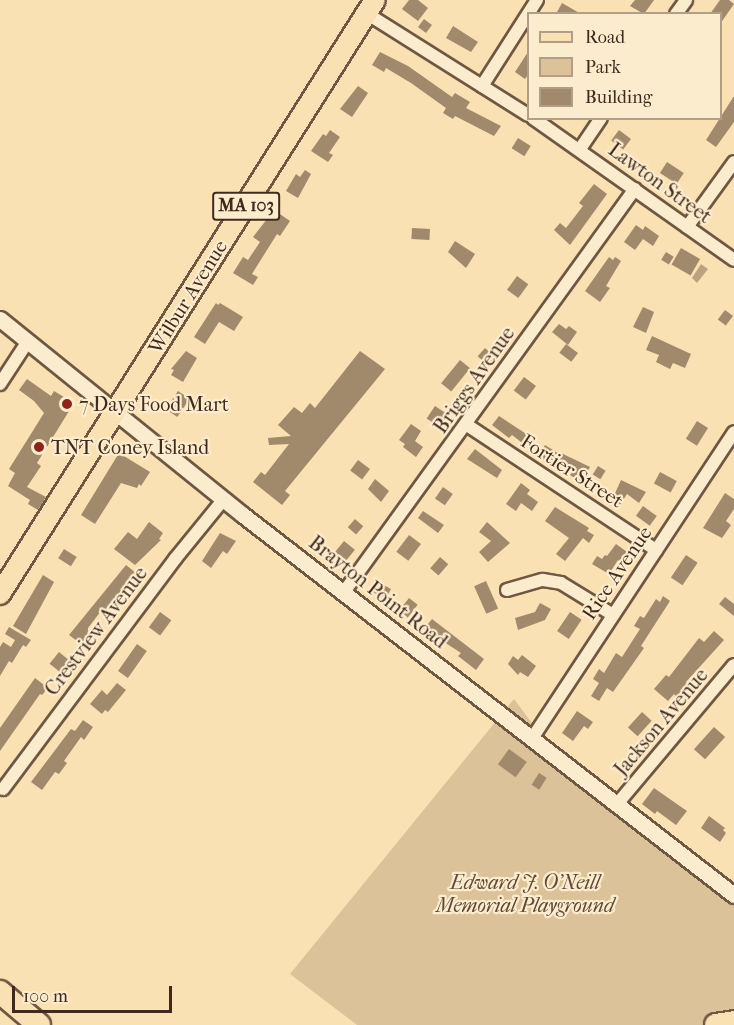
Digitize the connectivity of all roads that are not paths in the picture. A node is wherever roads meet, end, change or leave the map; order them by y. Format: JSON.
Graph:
{"nodes":[{"id":1,"x":370,"y":7,"type":"edge"},
{"id":2,"x":527,"y":16,"type":"edge"},
{"id":3,"x":482,"y":86,"type":"junction"},
{"id":4,"x":527,"y":114,"type":"edge"},
{"id":5,"x":536,"y":120,"type":"edge"},
{"id":6,"x":600,"y":120,"type":"edge"},
{"id":7,"x":579,"y":149,"type":"junction"},
{"id":8,"x":734,"y":162,"type":"edge"},
{"id":9,"x":635,"y":189,"type":"junction"},
{"id":10,"x":687,"y":227,"type":"junction"},
{"id":11,"x":734,"y":260,"type":"edge"},
{"id":12,"x":0,"y":319,"type":"edge"},
{"id":13,"x":28,"y":341,"type":"junction"},
{"id":14,"x":0,"y":384,"type":"edge"},
{"id":15,"x":115,"y":410,"type":"junction"},
{"id":16,"x":467,"y":425,"type":"junction"},
{"id":17,"x":734,"y":432,"type":"edge"},
{"id":18,"x":224,"y":500,"type":"junction"},
{"id":19,"x":656,"y":550,"type":"junction"},
{"id":20,"x":507,"y":590,"type":"dead end"},
{"id":21,"x":344,"y":592,"type":"junction"},
{"id":22,"x":0,"y":594,"type":"edge"},
{"id":23,"x":613,"y":615,"type":"junction"},
{"id":24,"x":734,"y":665,"type":"edge"},
{"id":25,"x":533,"y":737,"type":"junction"},
{"id":26,"x":3,"y":789,"type":"dead end"},
{"id":27,"x":618,"y":803,"type":"junction"},
{"id":28,"x":734,"y":895,"type":"edge"},
{"id":29,"x":0,"y":993,"type":"edge"},
{"id":30,"x":734,"y":1022,"type":"edge"},
{"id":31,"x":39,"y":1025,"type":"edge"},
{"id":32,"x":716,"y":1025,"type":"edge"}],
"edges":[{"from":1,"to":3,"type":"street"},
{"from":1,"to":15,"type":"main road","name":"Wilbur Avenue","number":"MA 103"},
{"from":2,"to":3,"type":"street"},
{"from":3,"to":4,"type":"street"},
{"from":5,"to":7,"type":"street","name":"Lawton Street"},
{"from":6,"to":7,"type":"street"},
{"from":7,"to":9,"type":"street","name":"Lawton Street"},
{"from":8,"to":10,"type":"street"},
{"from":9,"to":10,"type":"street","name":"Lawton Street"},
{"from":9,"to":16,"type":"street","name":"Briggs Avenue"},
{"from":10,"to":11,"type":"street","name":"Lawton Street"},
{"from":12,"to":13,"type":"street","name":"Brayton Point Road"},
{"from":13,"to":14,"type":"street"},
{"from":13,"to":15,"type":"street","name":"Brayton Point Road"},
{"from":15,"to":18,"type":"street","name":"Brayton Point Road"},
{"from":15,"to":22,"type":"main road","name":"Wilbur Avenue","number":"MA 103"},
{"from":16,"to":19,"type":"street","name":"Fortier Street"},
{"from":16,"to":21,"type":"street","name":"Briggs Avenue"},
{"from":17,"to":19,"type":"street","name":"Rice Avenue"},
{"from":18,"to":21,"type":"street","name":"Brayton Point Road"},
{"from":18,"to":26,"type":"street","name":"Crestview Avenue"},
{"from":19,"to":23,"type":"street","name":"Rice Avenue"},
{"from":20,"to":23,"type":"street"},
{"from":21,"to":25,"type":"street","name":"Brayton Point Road"},
{"from":23,"to":25,"type":"street","name":"Rice Avenue"},
{"from":24,"to":27,"type":"street","name":"Jackson Avenue"},
{"from":25,"to":27,"type":"street","name":"Brayton Point Road"},
{"from":27,"to":28,"type":"street","name":"Brayton Point Road"},
{"from":29,"to":31,"type":"highway"},
{"from":30,"to":32,"type":"highway"}]}
